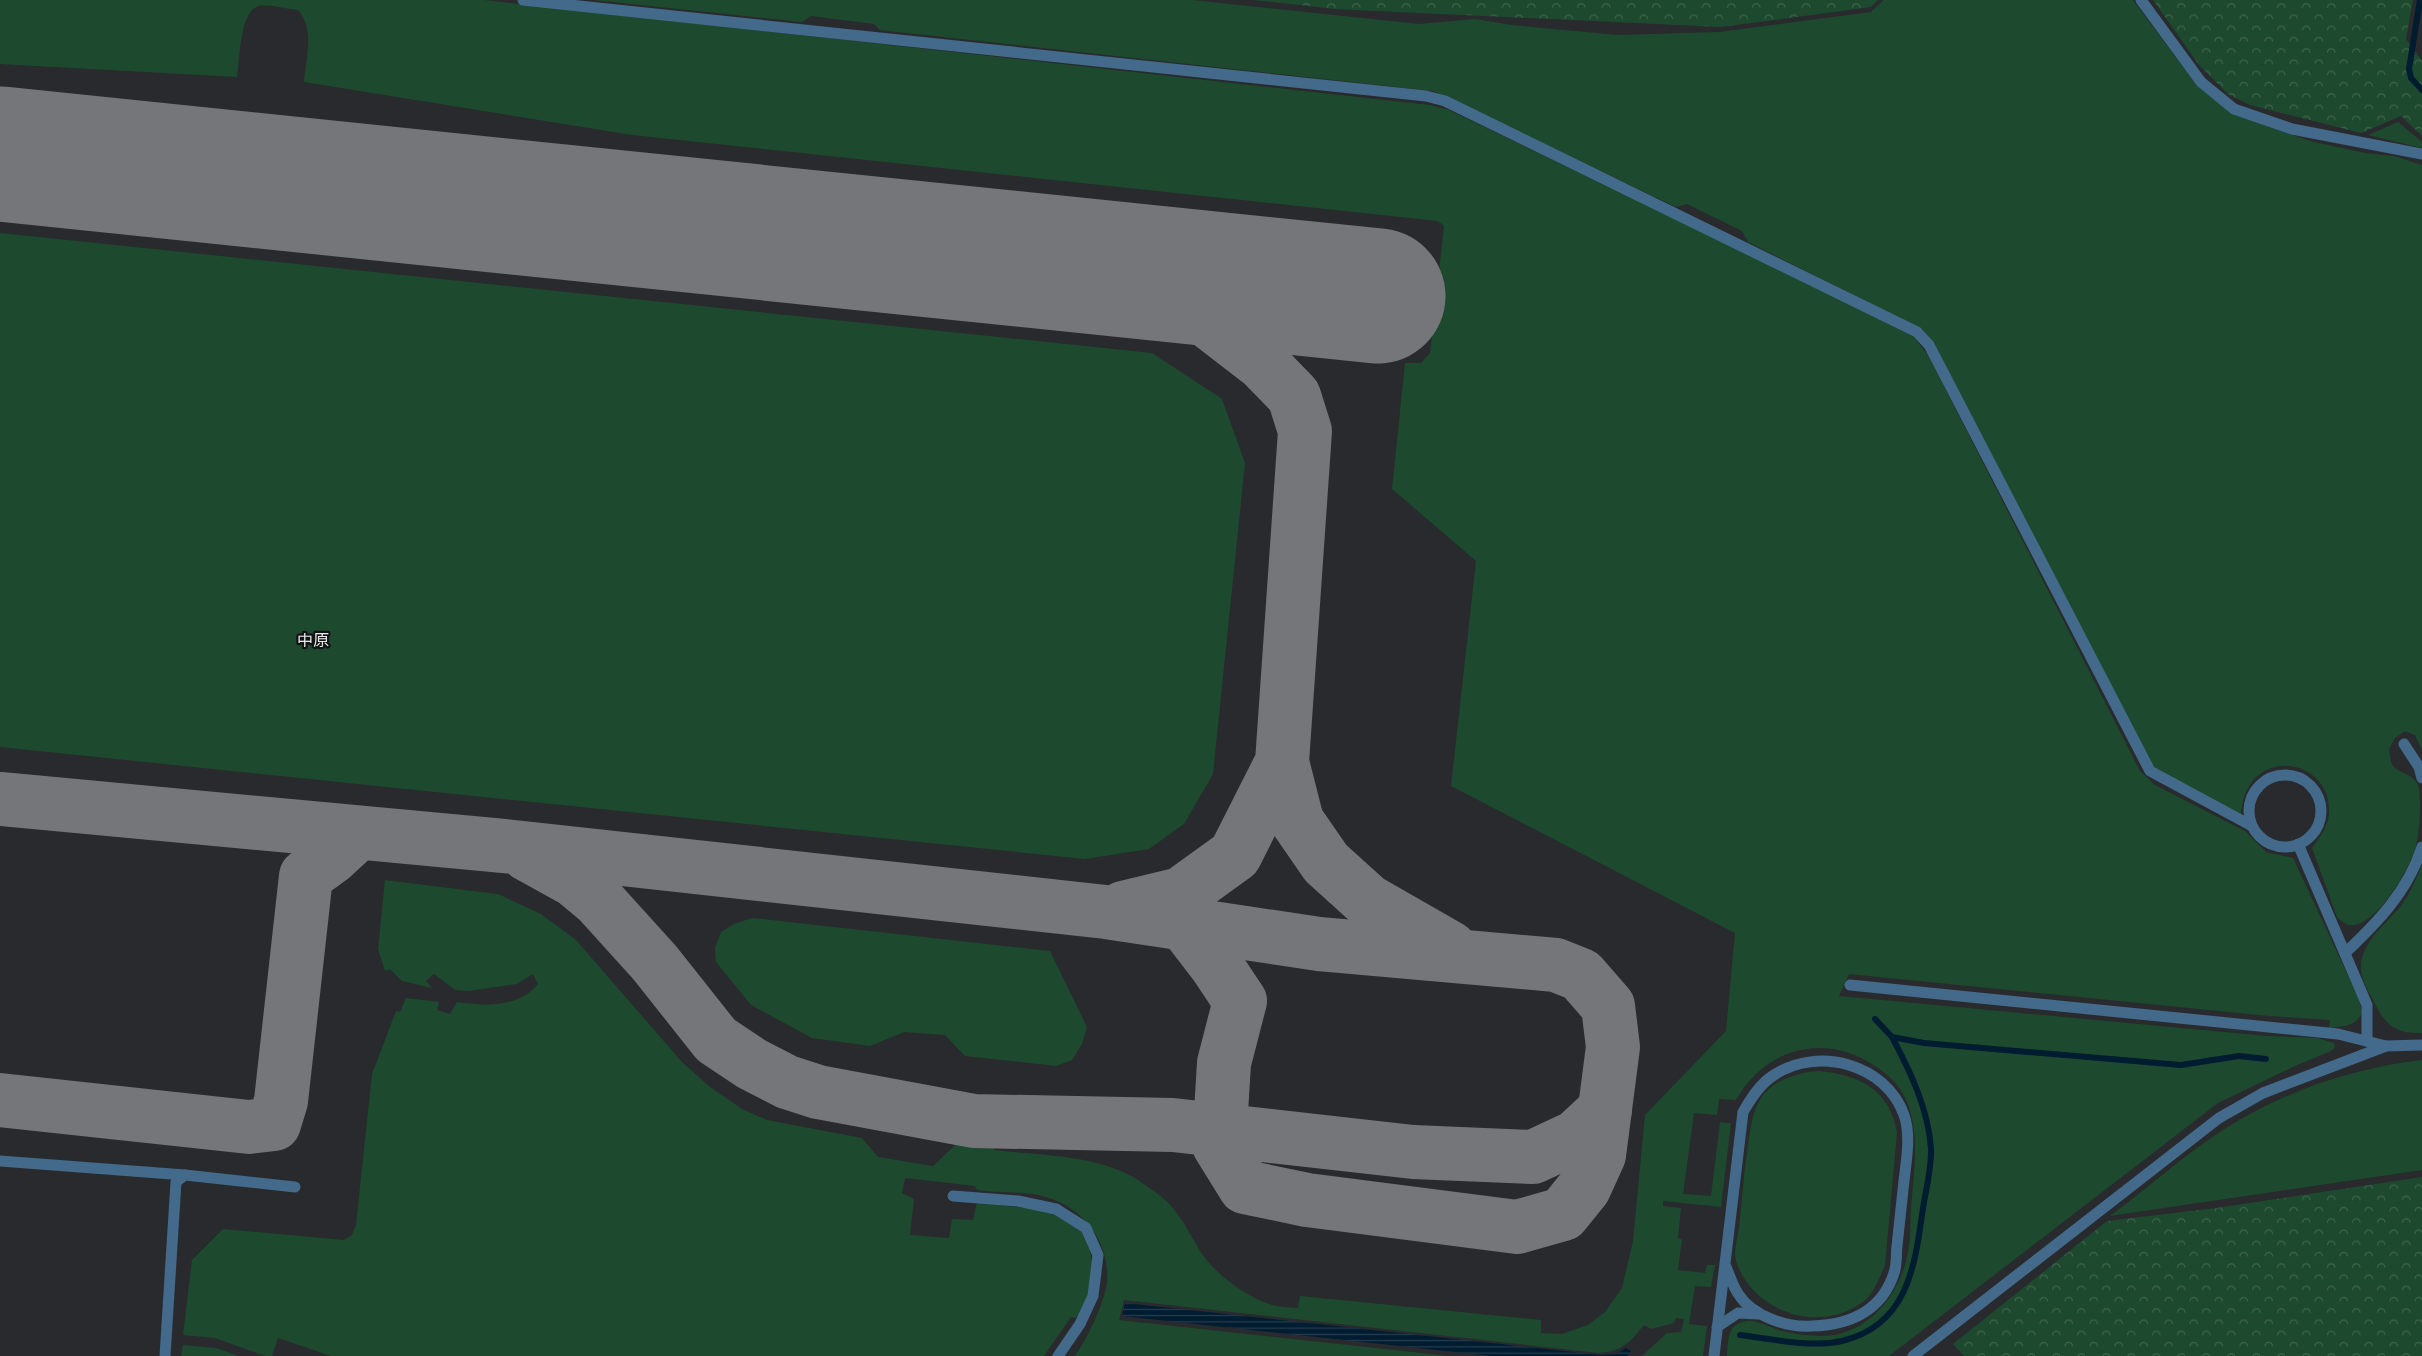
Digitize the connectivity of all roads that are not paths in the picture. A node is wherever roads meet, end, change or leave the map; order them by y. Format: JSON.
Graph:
{"nodes":[{"id":1,"x":523,"y":0,"type":"edge"},
{"id":2,"x":2141,"y":0,"type":"edge"},
{"id":3,"x":2422,"y":154,"type":"edge"},
{"id":4,"x":2404,"y":744,"type":"dead end"},
{"id":5,"x":2422,"y":778,"type":"edge"},
{"id":6,"x":2252,"y":826,"type":"junction"},
{"id":7,"x":2298,"y":844,"type":"junction"},
{"id":8,"x":2422,"y":847,"type":"edge"},
{"id":9,"x":2345,"y":953,"type":"junction"},
{"id":10,"x":1850,"y":984,"type":"dead end"},
{"id":11,"x":2367,"y":1041,"type":"junction"},
{"id":12,"x":2422,"y":1044,"type":"edge"},
{"id":13,"x":2386,"y":1046,"type":"junction"},
{"id":14,"x":0,"y":1161,"type":"edge"},
{"id":15,"x":185,"y":1175,"type":"junction"},
{"id":16,"x":295,"y":1186,"type":"dead end"},
{"id":17,"x":953,"y":1196,"type":"dead end"},
{"id":18,"x":1726,"y":1267,"type":"junction"},
{"id":19,"x":1758,"y":1314,"type":"junction"},
{"id":20,"x":1718,"y":1327,"type":"junction"},
{"id":21,"x":165,"y":1356,"type":"edge"},
{"id":22,"x":1058,"y":1356,"type":"edge"},
{"id":23,"x":1714,"y":1356,"type":"edge"},
{"id":24,"x":1913,"y":1356,"type":"edge"}],
"edges":[{"from":1,"to":6,"type":"lane"},
{"from":2,"to":3,"type":"lane"},
{"from":4,"to":5,"type":"lane"},
{"from":6,"to":7,"type":"lane"},
{"from":6,"to":7,"type":"lane"},
{"from":7,"to":9,"type":"lane"},
{"from":8,"to":9,"type":"lane"},
{"from":9,"to":11,"type":"lane"},
{"from":10,"to":11,"type":"lane"},
{"from":11,"to":13,"type":"lane"},
{"from":12,"to":13,"type":"lane"},
{"from":13,"to":24,"type":"lane"},
{"from":14,"to":15,"type":"lane"},
{"from":15,"to":16,"type":"lane"},
{"from":15,"to":21,"type":"lane"},
{"from":17,"to":22,"type":"lane"},
{"from":18,"to":19,"type":"lane"},
{"from":18,"to":19,"type":"lane"},
{"from":18,"to":20,"type":"lane"},
{"from":19,"to":20,"type":"lane"},
{"from":20,"to":23,"type":"lane"}]}
